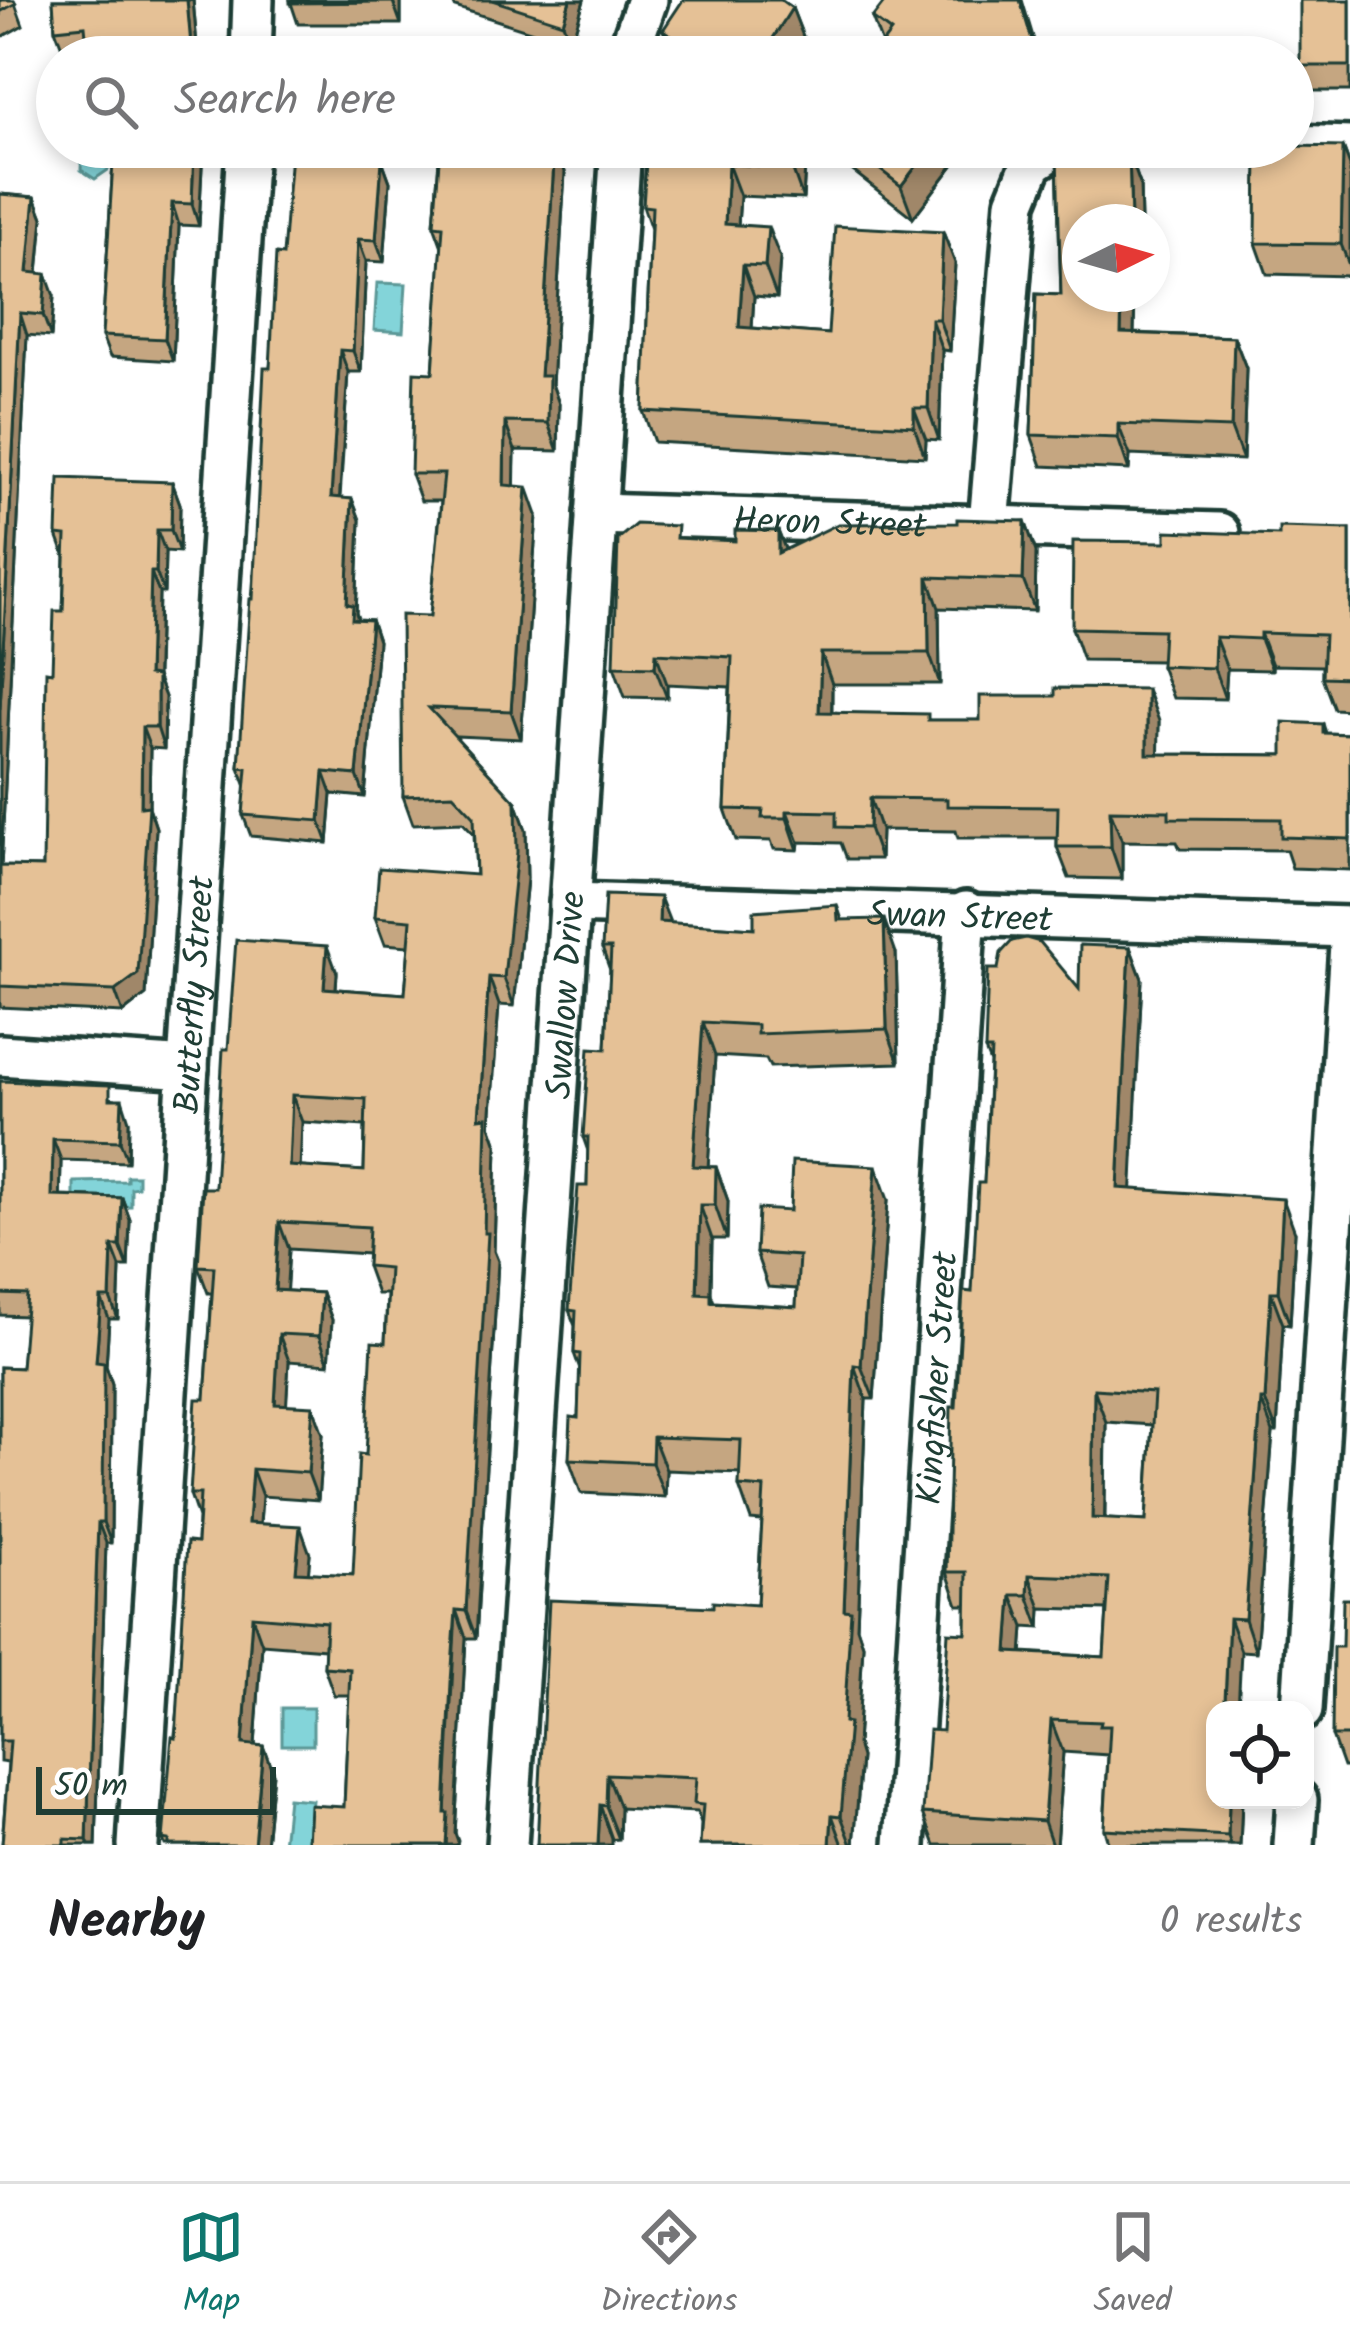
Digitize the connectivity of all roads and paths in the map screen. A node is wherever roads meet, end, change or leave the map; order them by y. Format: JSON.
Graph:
{"nodes":[{"id":1,"x":253,"y":0,"type":"edge"},
{"id":2,"x":646,"y":0,"type":"edge"},
{"id":3,"x":252,"y":36,"type":"edge"},
{"id":4,"x":634,"y":36,"type":"edge"},
{"id":5,"x":1314,"y":146,"type":"edge"},
{"id":6,"x":1350,"y":147,"type":"edge"},
{"id":7,"x":246,"y":168,"type":"edge"},
{"id":8,"x":620,"y":168,"type":"edge"},
{"id":9,"x":1030,"y":168,"type":"edge"},
{"id":10,"x":596,"y":514,"type":"junction"},
{"id":11,"x":989,"y":525,"type":"junction"},
{"id":12,"x":1260,"y":534,"type":"edge"},
{"id":13,"x":570,"y":903,"type":"junction"},
{"id":14,"x":966,"y":913,"type":"junction"},
{"id":15,"x":1350,"y":927,"type":"edge"},
{"id":16,"x":1350,"y":944,"type":"edge"},
{"id":17,"x":0,"y":1054,"type":"edge"},
{"id":18,"x":188,"y":1067,"type":"junction"},
{"id":19,"x":1303,"y":1701,"type":"edge"},
{"id":20,"x":1296,"y":1809,"type":"edge"},
{"id":21,"x":138,"y":1845,"type":"edge"},
{"id":22,"x":507,"y":1845,"type":"edge"},
{"id":23,"x":905,"y":1845,"type":"edge"},
{"id":24,"x":1294,"y":1845,"type":"edge"}],
"edges":[{"from":1,"to":3,"type":"street"},
{"from":2,"to":4,"type":"street"},
{"from":5,"to":6,"type":"street"},
{"from":7,"to":18,"type":"street","name":"Butterfly Street"},
{"from":8,"to":10,"type":"street","name":"Swallow Drive"},
{"from":9,"to":11,"type":"street"},
{"from":10,"to":11,"type":"street","name":"Heron Street"},
{"from":10,"to":13,"type":"street","name":"Swallow Drive"},
{"from":11,"to":12,"type":"street","name":"Heron Street"},
{"from":13,"to":14,"type":"street","name":"Swan Street"},
{"from":13,"to":22,"type":"street","name":"Swallow Drive"},
{"from":14,"to":15,"type":"street","name":"Swan Street"},
{"from":14,"to":23,"type":"street","name":"Kingfisher Street"},
{"from":16,"to":19,"type":"street"},
{"from":17,"to":18,"type":"street"},
{"from":18,"to":21,"type":"street","name":"Butterfly Street"},
{"from":20,"to":24,"type":"street"}]}
